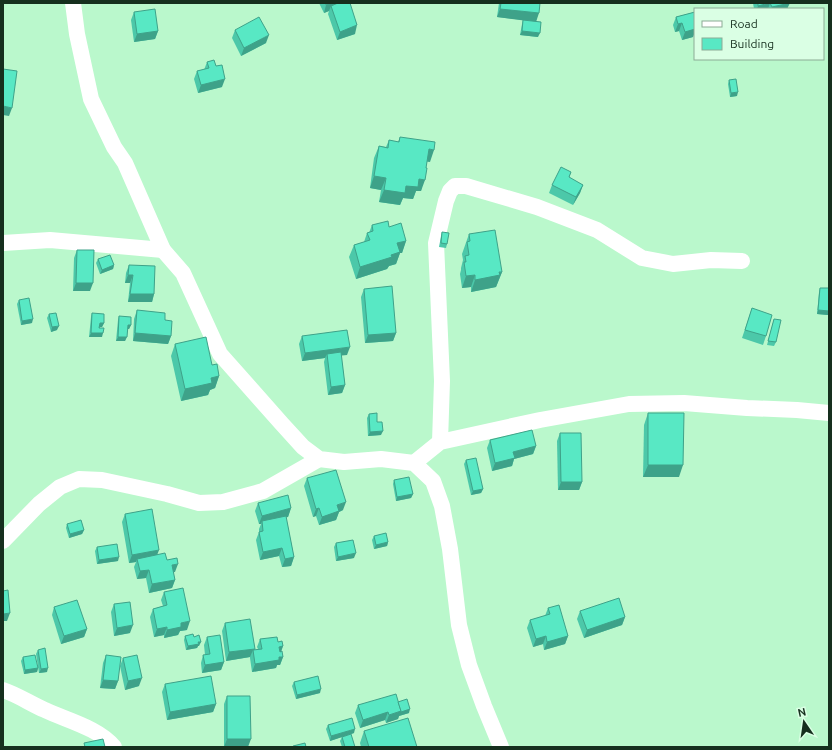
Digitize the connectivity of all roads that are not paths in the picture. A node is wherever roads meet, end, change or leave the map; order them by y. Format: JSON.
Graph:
{"nodes":[{"id":1,"x":73,"y":3,"type":"edge"},
{"id":2,"x":3,"y":243,"type":"edge"},
{"id":3,"x":163,"y":250,"type":"junction"},
{"id":4,"x":742,"y":261,"type":"dead end"},
{"id":5,"x":829,"y":413,"type":"edge"},
{"id":6,"x":440,"y":442,"type":"junction"},
{"id":7,"x":319,"y":459,"type":"junction"},
{"id":8,"x":414,"y":462,"type":"junction"},
{"id":9,"x":3,"y":541,"type":"edge"},
{"id":10,"x":3,"y":690,"type":"edge"},
{"id":11,"x":114,"y":747,"type":"edge"},
{"id":12,"x":501,"y":747,"type":"edge"}],
"edges":[{"from":1,"to":3,"type":"street"},
{"from":2,"to":3,"type":"street"},
{"from":3,"to":7,"type":"street"},
{"from":4,"to":6,"type":"street"},
{"from":5,"to":6,"type":"street"},
{"from":6,"to":8,"type":"street"},
{"from":7,"to":8,"type":"street"},
{"from":7,"to":9,"type":"street"},
{"from":8,"to":12,"type":"street"},
{"from":10,"to":11,"type":"street"}]}
